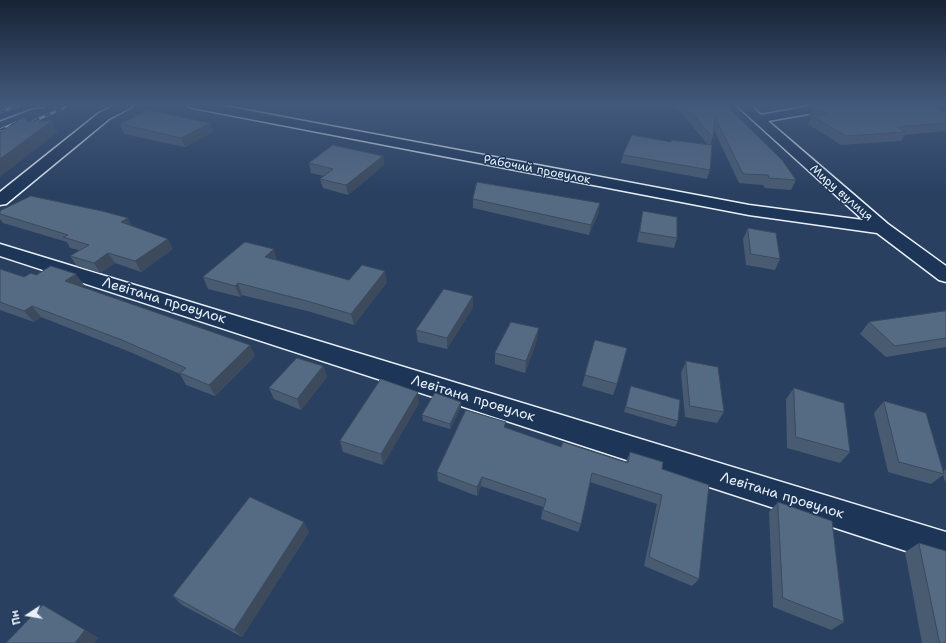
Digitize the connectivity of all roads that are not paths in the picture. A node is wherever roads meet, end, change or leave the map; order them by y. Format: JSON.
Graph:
{"nodes":[{"id":1,"x":82,"y":134,"type":"edge"},
{"id":2,"x":350,"y":134,"type":"edge"},
{"id":3,"x":775,"y":134,"type":"edge"},
{"id":4,"x":0,"y":200,"type":"edge"},
{"id":5,"x":882,"y":228,"type":"junction"},
{"id":6,"x":0,"y":250,"type":"edge"},
{"id":7,"x":946,"y":276,"type":"edge"},
{"id":8,"x":946,"y":548,"type":"edge"}],
"edges":[{"from":1,"to":4,"type":"street"},
{"from":2,"to":5,"type":"street","name":"Рабочий провулок"},
{"from":3,"to":5,"type":"street","name":"Миру вулиця"},
{"from":5,"to":7,"type":"street","name":"Миру вулиця"},
{"from":6,"to":8,"type":"street","name":"Левітана провулок"}]}
